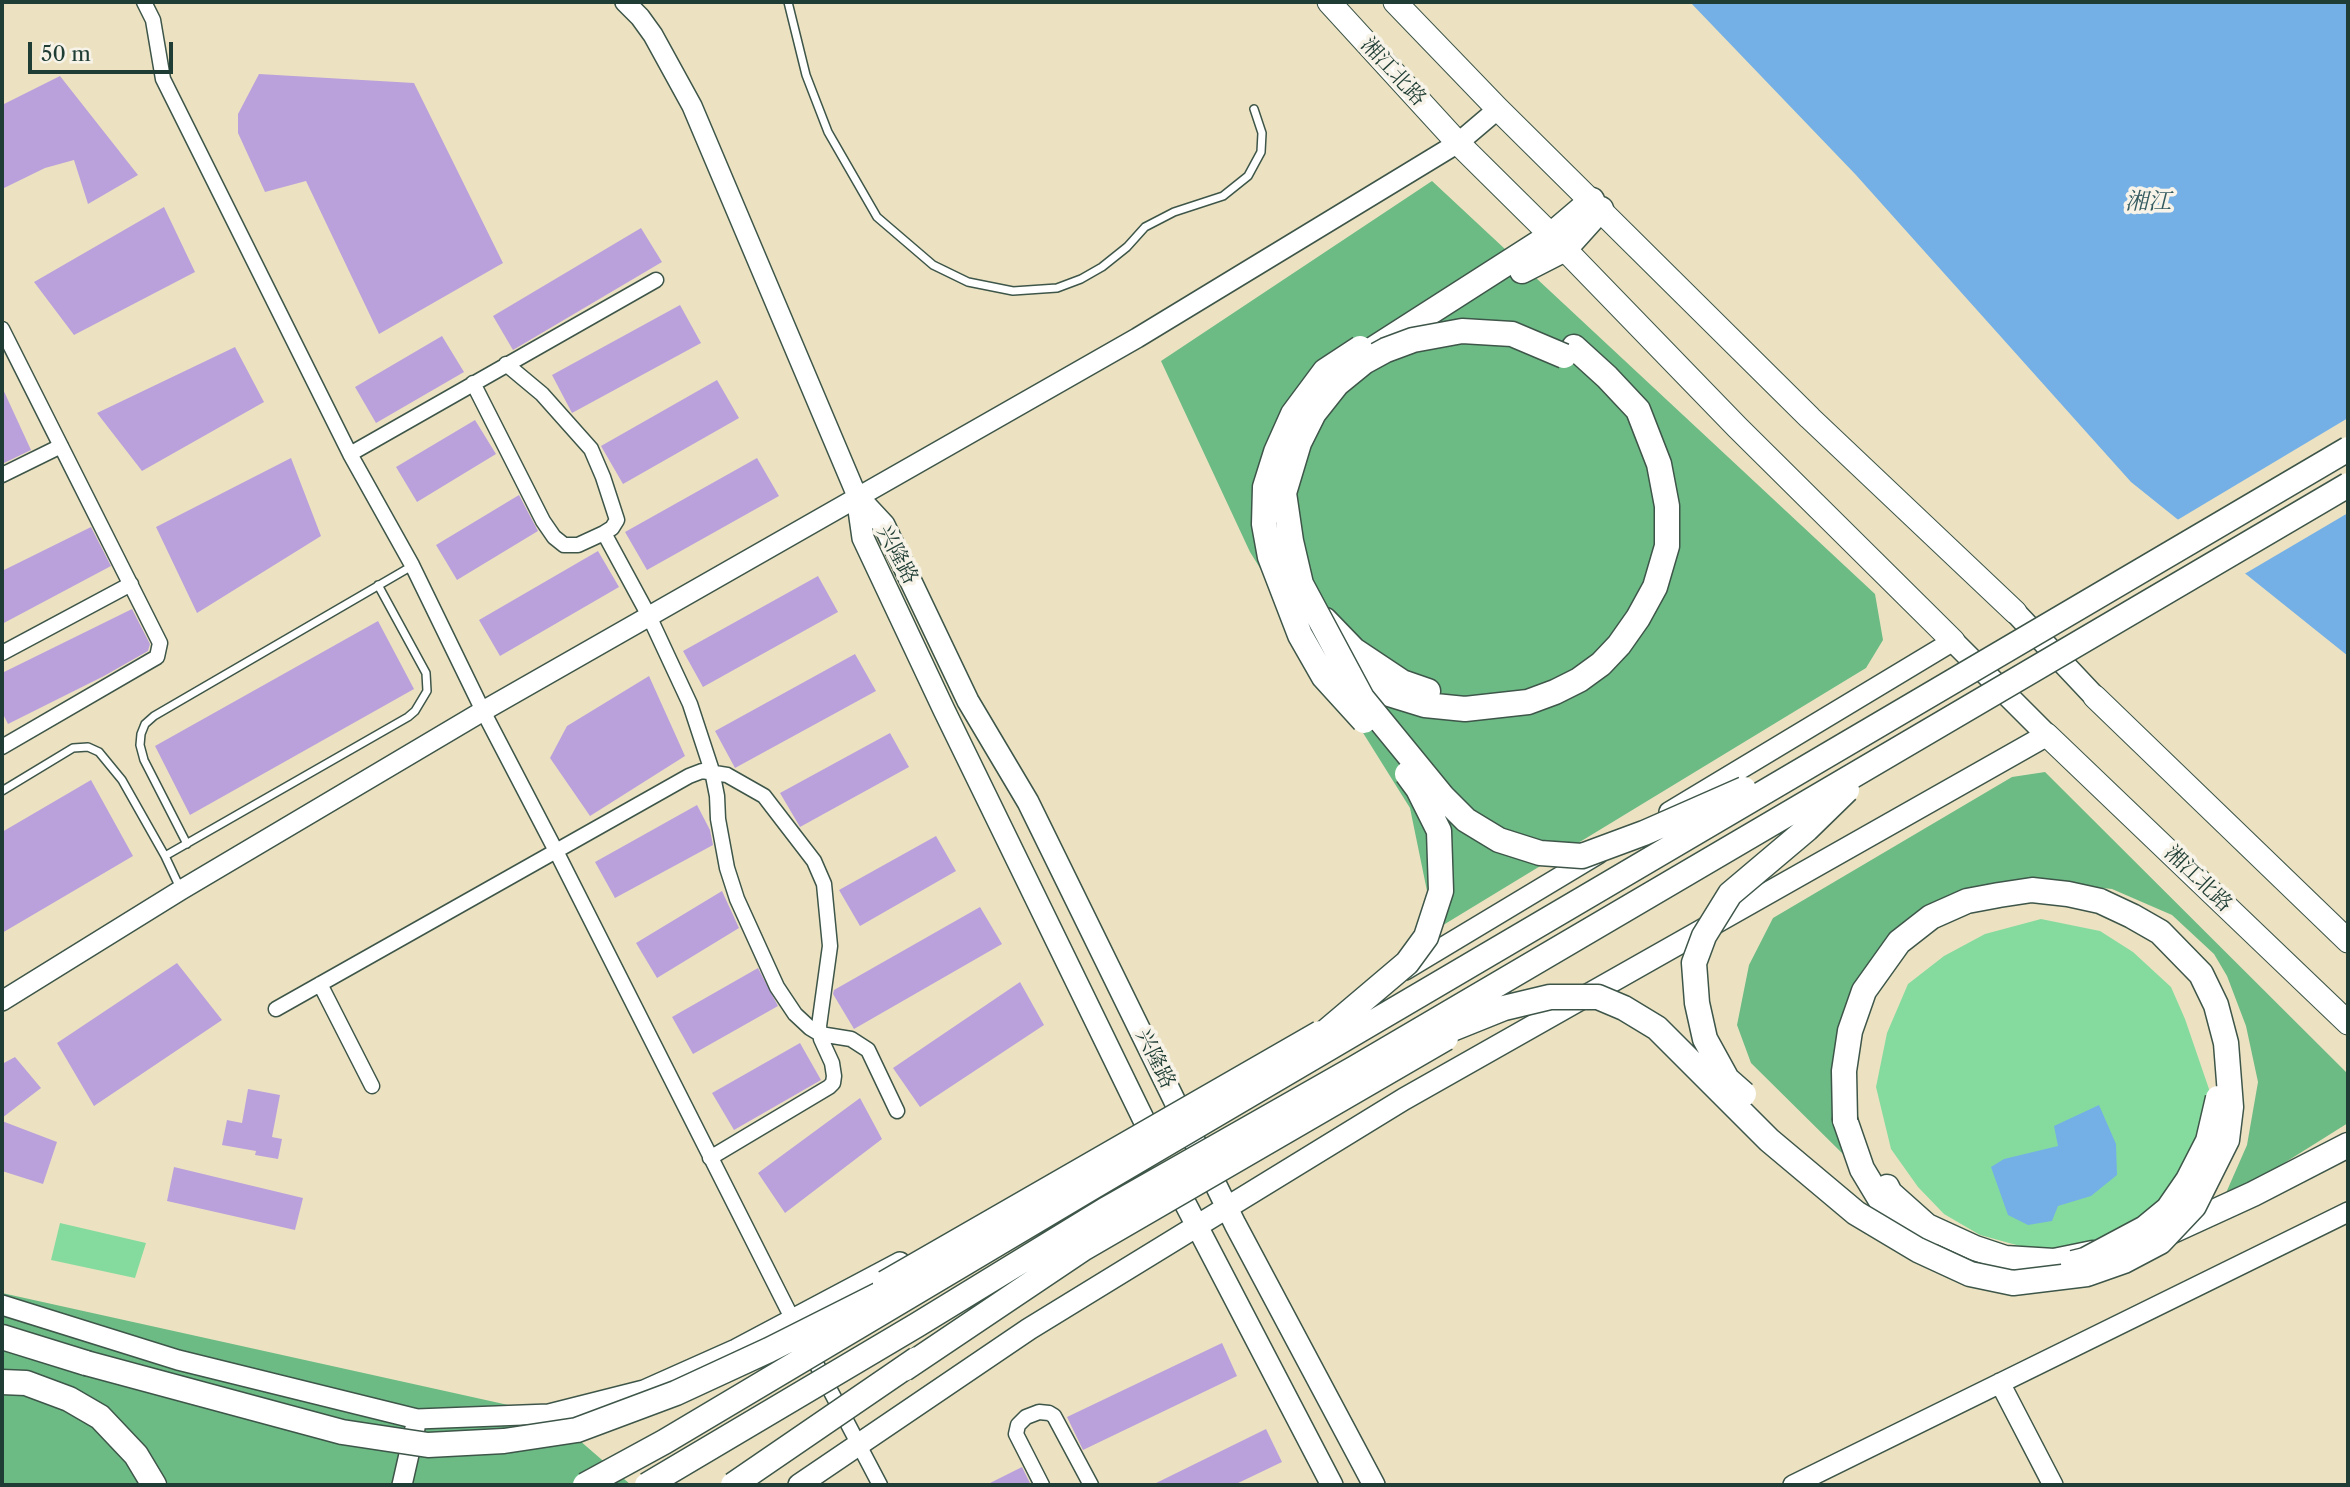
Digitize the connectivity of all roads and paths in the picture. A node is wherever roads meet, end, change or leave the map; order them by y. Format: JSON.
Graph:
{"nodes":[{"id":1,"x":144,"y":2,"type":"edge"},
{"id":2,"x":625,"y":2,"type":"edge"},
{"id":3,"x":788,"y":2,"type":"edge"},
{"id":4,"x":1328,"y":2,"type":"edge"},
{"id":5,"x":1395,"y":2,"type":"edge"},
{"id":6,"x":1254,"y":109,"type":"dead end"},
{"id":7,"x":1498,"y":109,"type":"junction"},
{"id":8,"x":1458,"y":143,"type":"junction"},
{"id":9,"x":1596,"y":205,"type":"junction"},
{"id":10,"x":1558,"y":242,"type":"junction"},
{"id":11,"x":656,"y":280,"type":"dead end"},
{"id":12,"x":2,"y":329,"type":"edge"},
{"id":13,"x":1360,"y":364,"type":"junction"},
{"id":14,"x":506,"y":365,"type":"junction"},
{"id":15,"x":473,"y":383,"type":"junction"},
{"id":16,"x":61,"y":446,"type":"junction"},
{"id":17,"x":2348,"y":449,"type":"edge"},
{"id":18,"x":351,"y":454,"type":"junction"},
{"id":19,"x":2,"y":475,"type":"edge"},
{"id":20,"x":2348,"y":485,"type":"edge"},
{"id":21,"x":857,"y":496,"type":"junction"},
{"id":22,"x":604,"y":533,"type":"junction"},
{"id":23,"x":412,"y":565,"type":"junction"},
{"id":24,"x":131,"y":584,"type":"junction"},
{"id":25,"x":378,"y":585,"type":"junction"},
{"id":26,"x":2015,"y":612,"type":"joint"},
{"id":27,"x":649,"y":616,"type":"junction"},
{"id":28,"x":1953,"y":641,"type":"junction"},
{"id":29,"x":2,"y":653,"type":"edge"},
{"id":30,"x":2095,"y":697,"type":"joint"},
{"id":31,"x":483,"y":711,"type":"junction"},
{"id":32,"x":2048,"y":735,"type":"junction"},
{"id":33,"x":2,"y":747,"type":"edge"},
{"id":34,"x":1838,"y":749,"type":"junction"},
{"id":35,"x":1879,"y":761,"type":"junction"},
{"id":36,"x":712,"y":771,"type":"junction"},
{"id":37,"x":2,"y":791,"type":"edge"},
{"id":38,"x":187,"y":844,"type":"junction"},
{"id":39,"x":556,"y":851,"type":"junction"},
{"id":40,"x":165,"y":856,"type":"junction"},
{"id":41,"x":181,"y":890,"type":"junction"},
{"id":42,"x":2348,"y":941,"type":"edge"},
{"id":43,"x":320,"y":984,"type":"junction"},
{"id":44,"x":2,"y":1001,"type":"edge"},
{"id":45,"x":276,"y":1009,"type":"dead end"},
{"id":46,"x":1472,"y":1021,"type":"junction"},
{"id":47,"x":1339,"y":1022,"type":"junction"},
{"id":48,"x":2348,"y":1023,"type":"edge"},
{"id":49,"x":820,"y":1034,"type":"junction"},
{"id":50,"x":1355,"y":1068,"type":"junction"},
{"id":51,"x":372,"y":1086,"type":"dead end"},
{"id":52,"x":1249,"y":1096,"type":"junction"},
{"id":53,"x":1178,"y":1107,"type":"junction"},
{"id":54,"x":897,"y":1111,"type":"dead end"},
{"id":55,"x":1850,"y":1119,"type":"junction"},
{"id":56,"x":1146,"y":1125,"type":"junction"},
{"id":57,"x":2348,"y":1130,"type":"edge"},
{"id":58,"x":2348,"y":1145,"type":"edge"},
{"id":59,"x":710,"y":1158,"type":"junction"},
{"id":60,"x":1091,"y":1188,"type":"junction"},
{"id":61,"x":1227,"y":1207,"type":"junction"},
{"id":62,"x":1105,"y":1210,"type":"junction"},
{"id":63,"x":2348,"y":1212,"type":"edge"},
{"id":64,"x":1196,"y":1226,"type":"junction"},
{"id":65,"x":2,"y":1305,"type":"edge"},
{"id":66,"x":793,"y":1321,"type":"junction"},
{"id":67,"x":2,"y":1337,"type":"edge"},
{"id":68,"x":769,"y":1350,"type":"junction"},
{"id":69,"x":904,"y":1370,"type":"junction"},
{"id":70,"x":2,"y":1382,"type":"edge"},
{"id":71,"x":2000,"y":1383,"type":"junction"},
{"id":72,"x":418,"y":1419,"type":"junction"},
{"id":73,"x":859,"y":1444,"type":"junction"},
{"id":74,"x":154,"y":1485,"type":"edge"},
{"id":75,"x":402,"y":1485,"type":"edge"},
{"id":76,"x":585,"y":1485,"type":"edge"},
{"id":77,"x":647,"y":1485,"type":"edge"},
{"id":78,"x":733,"y":1485,"type":"edge"},
{"id":79,"x":799,"y":1485,"type":"edge"},
{"id":80,"x":880,"y":1485,"type":"edge"},
{"id":81,"x":1042,"y":1485,"type":"edge"},
{"id":82,"x":1091,"y":1485,"type":"edge"},
{"id":83,"x":1332,"y":1485,"type":"edge"},
{"id":84,"x":1374,"y":1485,"type":"edge"},
{"id":85,"x":1793,"y":1485,"type":"edge"},
{"id":86,"x":2053,"y":1485,"type":"edge"}],
"edges":[{"from":1,"to":18,"type":"street"},
{"from":2,"to":21,"type":"street"},
{"from":3,"to":6,"type":"lane"},
{"from":4,"to":8,"type":"main road","name":"湘江北路"},
{"from":5,"to":7,"type":"main road"},
{"from":7,"to":8,"type":"street"},
{"from":7,"to":9,"type":"main road"},
{"from":8,"to":10,"type":"main road","name":"湘江北路"},
{"from":8,"to":21,"type":"street"},
{"from":9,"to":10,"type":"highway"},
{"from":9,"to":26,"type":"main road"},
{"from":10,"to":13,"type":"highway"},
{"from":10,"to":28,"type":"main road","name":"湘江北路"},
{"from":11,"to":14,"type":"street"},
{"from":12,"to":16,"type":"street"},
{"from":13,"to":34,"type":"highway","bridge":true},
{"from":13,"to":47,"type":"highway","bridge":true},
{"from":14,"to":15,"type":"street"},
{"from":14,"to":22,"type":"street"},
{"from":15,"to":18,"type":"street"},
{"from":15,"to":22,"type":"street"},
{"from":16,"to":19,"type":"street"},
{"from":16,"to":24,"type":"street"},
{"from":17,"to":34,"type":"highway","bridge":true},
{"from":18,"to":23,"type":"street"},
{"from":20,"to":35,"type":"highway","bridge":true},
{"from":21,"to":27,"type":"street"},
{"from":21,"to":53,"type":"main road","name":"兴隆路"},
{"from":21,"to":56,"type":"main road","name":"兴隆路"},
{"from":22,"to":27,"type":"street"},
{"from":23,"to":25,"type":"lane"},
{"from":23,"to":31,"type":"street"},
{"from":24,"to":29,"type":"street"},
{"from":24,"to":33,"type":"street"},
{"from":25,"to":38,"type":"lane"},
{"from":25,"to":38,"type":"lane"},
{"from":26,"to":30,"type":"main road"},
{"from":27,"to":31,"type":"street"},
{"from":27,"to":36,"type":"street"},
{"from":28,"to":32,"type":"main road"},
{"from":28,"to":53,"type":"street"},
{"from":30,"to":42,"type":"main road"},
{"from":31,"to":39,"type":"street"},
{"from":31,"to":41,"type":"street"},
{"from":32,"to":48,"type":"main road","name":"湘江北路"},
{"from":32,"to":61,"type":"main road"},
{"from":34,"to":52,"type":"highway","bridge":true},
{"from":35,"to":50,"type":"highway","bridge":true},
{"from":35,"to":55,"type":"highway","bridge":true},
{"from":36,"to":39,"type":"street"},
{"from":36,"to":49,"type":"street"},
{"from":36,"to":49,"type":"street"},
{"from":37,"to":40,"type":"lane"},
{"from":38,"to":40,"type":"lane"},
{"from":39,"to":43,"type":"street"},
{"from":39,"to":59,"type":"street"},
{"from":40,"to":41,"type":"lane"},
{"from":41,"to":44,"type":"street"},
{"from":43,"to":45,"type":"street"},
{"from":43,"to":51,"type":"street"},
{"from":46,"to":50,"type":"highway","bridge":true},
{"from":46,"to":55,"type":"highway","bridge":true},
{"from":46,"to":69,"type":"highway","bridge":true},
{"from":47,"to":52,"type":"highway","bridge":true},
{"from":47,"to":68,"type":"highway","bridge":true},
{"from":49,"to":54,"type":"street"},
{"from":49,"to":59,"type":"street"},
{"from":50,"to":62,"type":"highway","bridge":true},
{"from":52,"to":60,"type":"highway","bridge":true},
{"from":53,"to":56,"type":"street"},
{"from":53,"to":61,"type":"main road","name":"兴隆路"},
{"from":55,"to":57,"type":"highway"},
{"from":55,"to":58,"type":"highway"},
{"from":56,"to":64,"type":"main road","name":"兴隆路"},
{"from":56,"to":66,"type":"street"},
{"from":59,"to":66,"type":"street"},
{"from":60,"to":68,"type":"highway","bridge":true},
{"from":60,"to":76,"type":"highway","bridge":true},
{"from":61,"to":64,"type":"main road"},
{"from":61,"to":84,"type":"main road","name":"兴隆路"},
{"from":62,"to":69,"type":"highway","bridge":true},
{"from":62,"to":77,"type":"highway","bridge":true},
{"from":63,"to":71,"type":"street"},
{"from":64,"to":73,"type":"main road"},
{"from":64,"to":83,"type":"main road","name":"兴隆路"},
{"from":65,"to":72,"type":"street"},
{"from":66,"to":72,"type":"street"},
{"from":66,"to":73,"type":"street"},
{"from":67,"to":68,"type":"highway","bridge":true},
{"from":69,"to":78,"type":"highway","bridge":true},
{"from":70,"to":74,"type":"highway"},
{"from":71,"to":85,"type":"street"},
{"from":71,"to":86,"type":"street"},
{"from":72,"to":75,"type":"street"},
{"from":73,"to":79,"type":"main road"},
{"from":73,"to":80,"type":"street"},
{"from":81,"to":82,"type":"street"}]}
